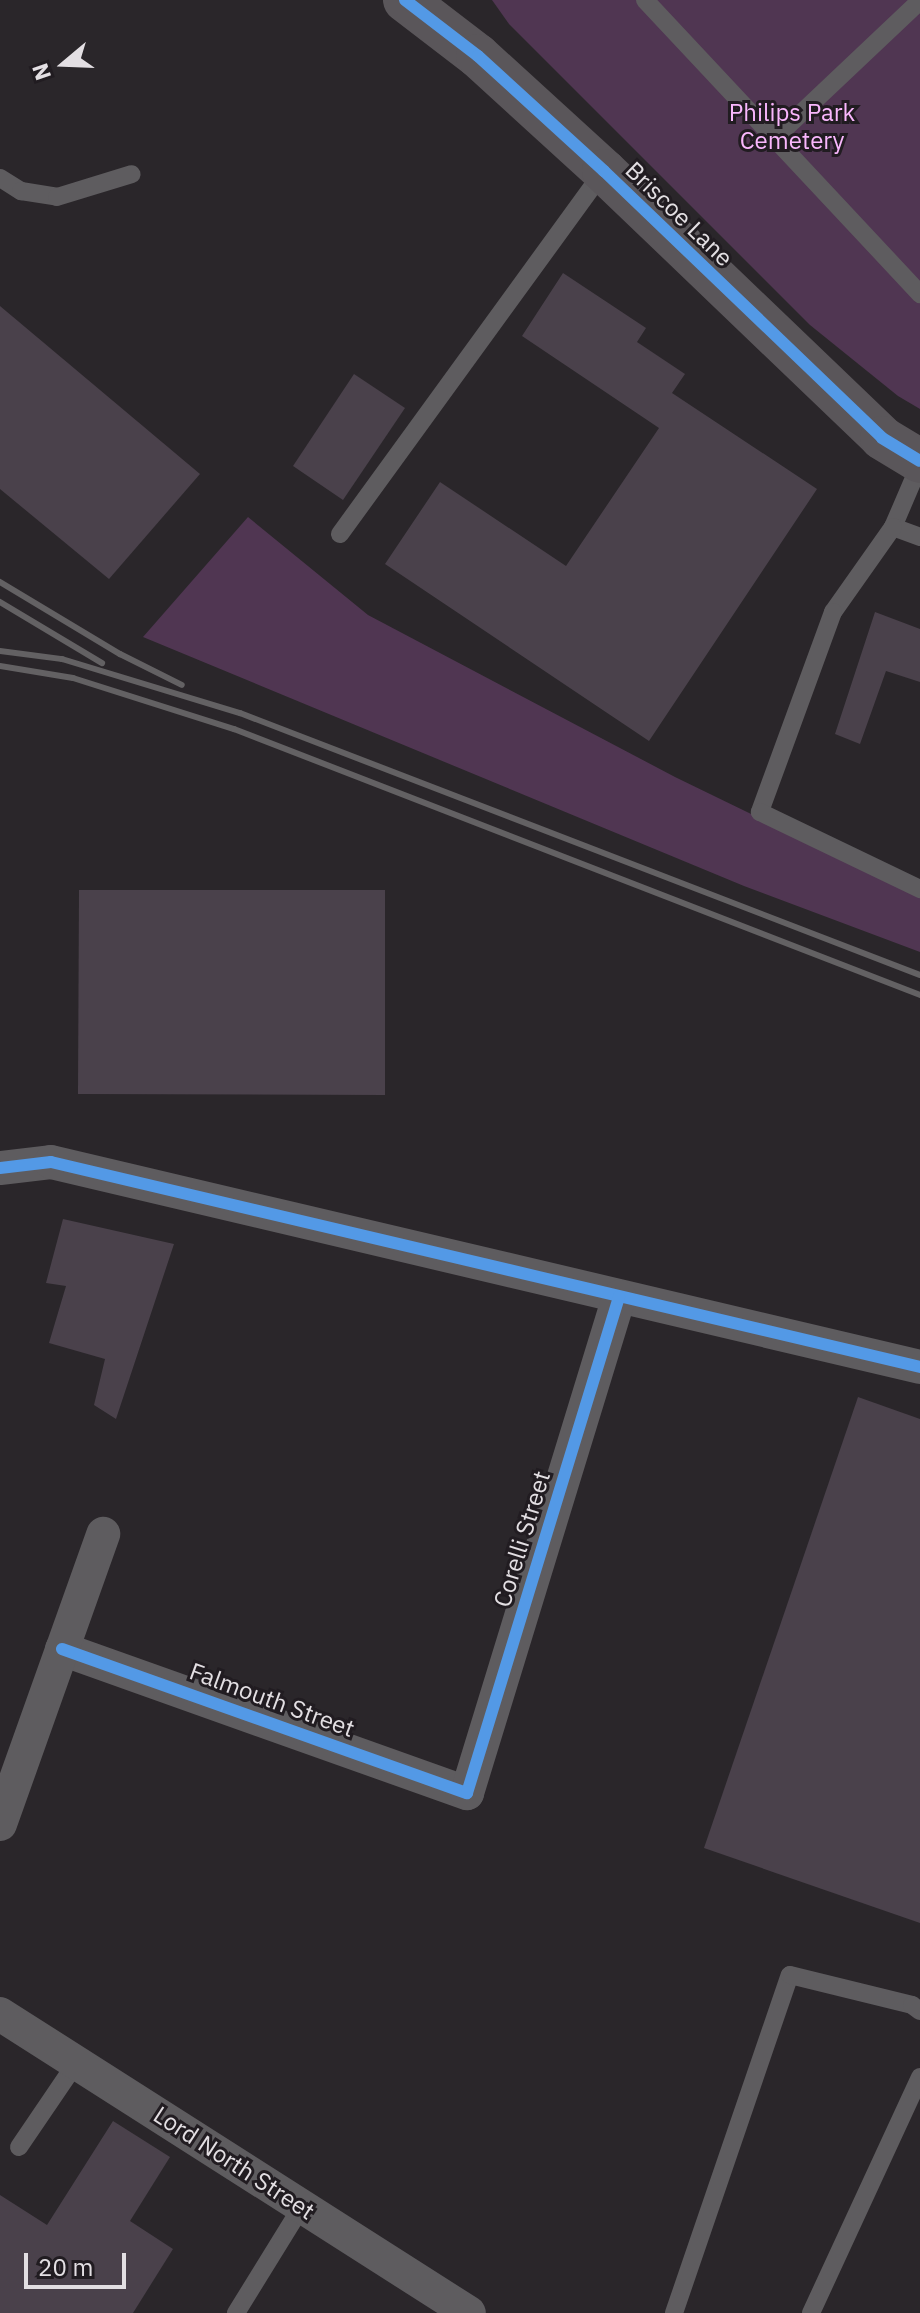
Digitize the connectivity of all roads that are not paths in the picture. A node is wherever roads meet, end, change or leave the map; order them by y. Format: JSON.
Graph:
{"nodes":[{"id":1,"x":405,"y":0,"type":"edge"},
{"id":2,"x":645,"y":0,"type":"edge"},
{"id":3,"x":920,"y":1,"type":"edge"},
{"id":4,"x":776,"y":137,"type":"junction"},
{"id":5,"x":604,"y":171,"type":"junction"},
{"id":6,"x":132,"y":174,"type":"dead end"},
{"id":7,"x":0,"y":178,"type":"edge"},
{"id":8,"x":920,"y":294,"type":"edge"},
{"id":9,"x":920,"y":463,"type":"edge"},
{"id":10,"x":893,"y":527,"type":"junction"},
{"id":11,"x":340,"y":534,"type":"dead end"},
{"id":12,"x":920,"y":537,"type":"edge"},
{"id":13,"x":920,"y":889,"type":"edge"},
{"id":14,"x":0,"y":1168,"type":"edge"},
{"id":15,"x":619,"y":1297,"type":"junction"},
{"id":16,"x":920,"y":1367,"type":"edge"},
{"id":17,"x":103,"y":1534,"type":"dead end"},
{"id":18,"x":62,"y":1649,"type":"junction"},
{"id":19,"x":467,"y":1793,"type":"joint"},
{"id":20,"x":0,"y":1824,"type":"edge"},
{"id":21,"x":920,"y":2011,"type":"edge"},
{"id":22,"x":0,"y":2014,"type":"edge"},
{"id":23,"x":76,"y":2063,"type":"junction"},
{"id":24,"x":920,"y":2077,"type":"edge"},
{"id":25,"x":19,"y":2147,"type":"dead end"},
{"id":26,"x":302,"y":2206,"type":"junction"},
{"id":27,"x":236,"y":2313,"type":"edge"},
{"id":28,"x":469,"y":2313,"type":"edge"},
{"id":29,"x":674,"y":2313,"type":"edge"},
{"id":30,"x":811,"y":2313,"type":"edge"}],
"edges":[{"from":1,"to":5,"type":"street","name":"Briscoe Lane"},
{"from":2,"to":4,"type":"lane"},
{"from":3,"to":4,"type":"lane"},
{"from":4,"to":8,"type":"lane"},
{"from":5,"to":9,"type":"street","name":"Briscoe Lane"},
{"from":5,"to":11,"type":"lane"},
{"from":6,"to":7,"type":"lane"},
{"from":9,"to":10,"type":"lane"},
{"from":10,"to":12,"type":"lane"},
{"from":10,"to":13,"type":"lane"},
{"from":14,"to":15,"type":"street"},
{"from":15,"to":16,"type":"street"},
{"from":15,"to":19,"type":"street","name":"Corelli Street"},
{"from":17,"to":18,"type":"street"},
{"from":18,"to":19,"type":"street","name":"Falmouth Street"},
{"from":18,"to":20,"type":"street"},
{"from":21,"to":29,"type":"lane"},
{"from":22,"to":23,"type":"street","name":"Lord North Street"},
{"from":23,"to":25,"type":"lane"},
{"from":23,"to":26,"type":"street","name":"Lord North Street"},
{"from":24,"to":30,"type":"lane"},
{"from":26,"to":27,"type":"lane"},
{"from":26,"to":28,"type":"street","name":"Lord North Street"}]}
